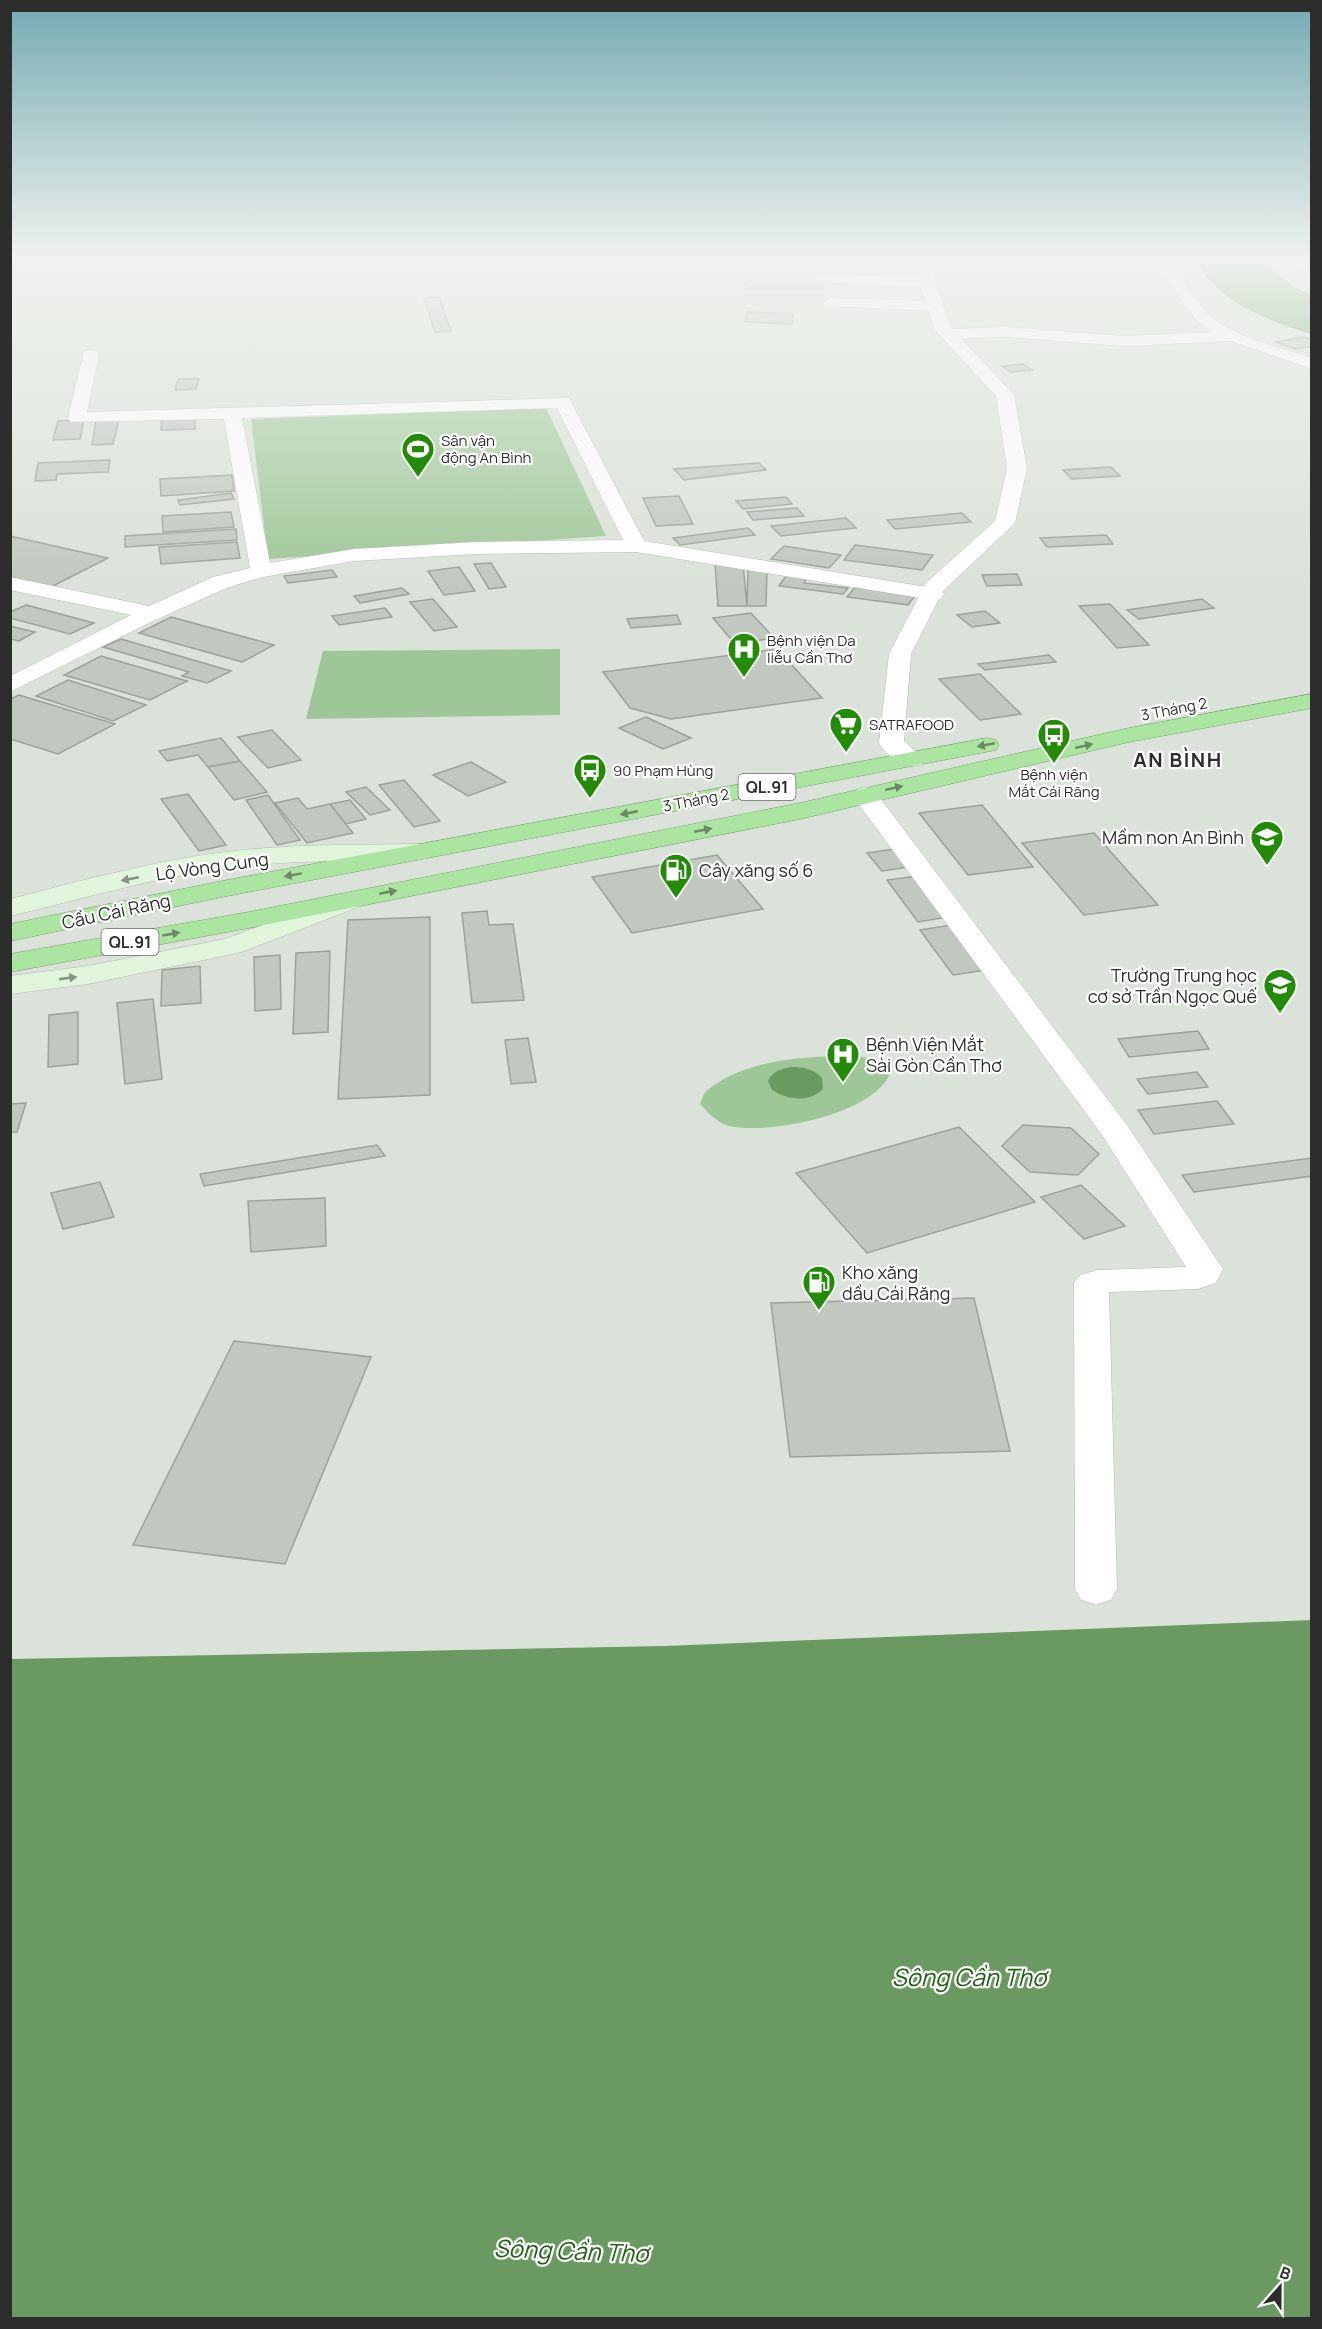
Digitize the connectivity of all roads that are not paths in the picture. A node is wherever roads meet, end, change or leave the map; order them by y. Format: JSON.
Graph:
{"nodes":[{"id":1,"x":88,"y":370,"type":"edge"},
{"id":2,"x":981,"y":370,"type":"edge"},
{"id":3,"x":232,"y":414,"type":"junction"},
{"id":4,"x":636,"y":546,"type":"junction"},
{"id":5,"x":261,"y":571,"type":"junction"},
{"id":6,"x":10,"y":583,"type":"edge"},
{"id":7,"x":933,"y":594,"type":"junction"},
{"id":8,"x":151,"y":614,"type":"junction"},
{"id":9,"x":1311,"y":683,"type":"edge"},
{"id":10,"x":10,"y":685,"type":"edge"},
{"id":11,"x":1311,"y":701,"type":"edge"},
{"id":12,"x":912,"y":760,"type":"junction"},
{"id":13,"x":865,"y":795,"type":"junction"},
{"id":14,"x":418,"y":852,"type":"junction"},
{"id":15,"x":222,"y":889,"type":"joint"},
{"id":16,"x":351,"y":900,"type":"junction"},
{"id":17,"x":10,"y":908,"type":"edge"},
{"id":18,"x":249,"y":920,"type":"joint"},
{"id":19,"x":10,"y":933,"type":"edge"},
{"id":20,"x":10,"y":963,"type":"edge"},
{"id":21,"x":10,"y":985,"type":"edge"},
{"id":22,"x":1096,"y":1589,"type":"dead end"}],
"edges":[{"from":1,"to":3,"type":"street"},
{"from":2,"to":7,"type":"street"},
{"from":3,"to":4,"type":"street"},
{"from":3,"to":5,"type":"street"},
{"from":4,"to":5,"type":"street"},
{"from":4,"to":7,"type":"street"},
{"from":5,"to":8,"type":"street"},
{"from":6,"to":8,"type":"street"},
{"from":7,"to":12,"type":"street"},
{"from":8,"to":10,"type":"street"},
{"from":9,"to":12,"type":"highway","name":"3 Tháng 2","number":"QL.91","one_way":true},
{"from":13,"to":11,"type":"highway","name":"3 Tháng 2","number":"QL.91","one_way":true},
{"from":12,"to":14,"type":"highway","name":"3 Tháng 2","number":"QL.91","one_way":true},
{"from":16,"to":13,"type":"highway","name":"3 Tháng 2","number":"QL.91","one_way":true},
{"from":13,"to":22,"type":"street"},
{"from":14,"to":15,"type":"highway","name":"3 Tháng 2","number":"QL.91","one_way":true},
{"from":14,"to":17,"type":"main road","name":"Lộ Vòng Cung","one_way":true},
{"from":15,"to":19,"type":"highway","name":"Cầu Cái Răng","number":"QL.91"},
{"from":16,"to":18,"type":"highway","name":"3 Tháng 2","number":"QL.91"},
{"from":21,"to":16,"type":"main road","one_way":true},
{"from":20,"to":18,"type":"highway","name":"Cầu Cái Răng","number":"QL.91","one_way":true}]}
